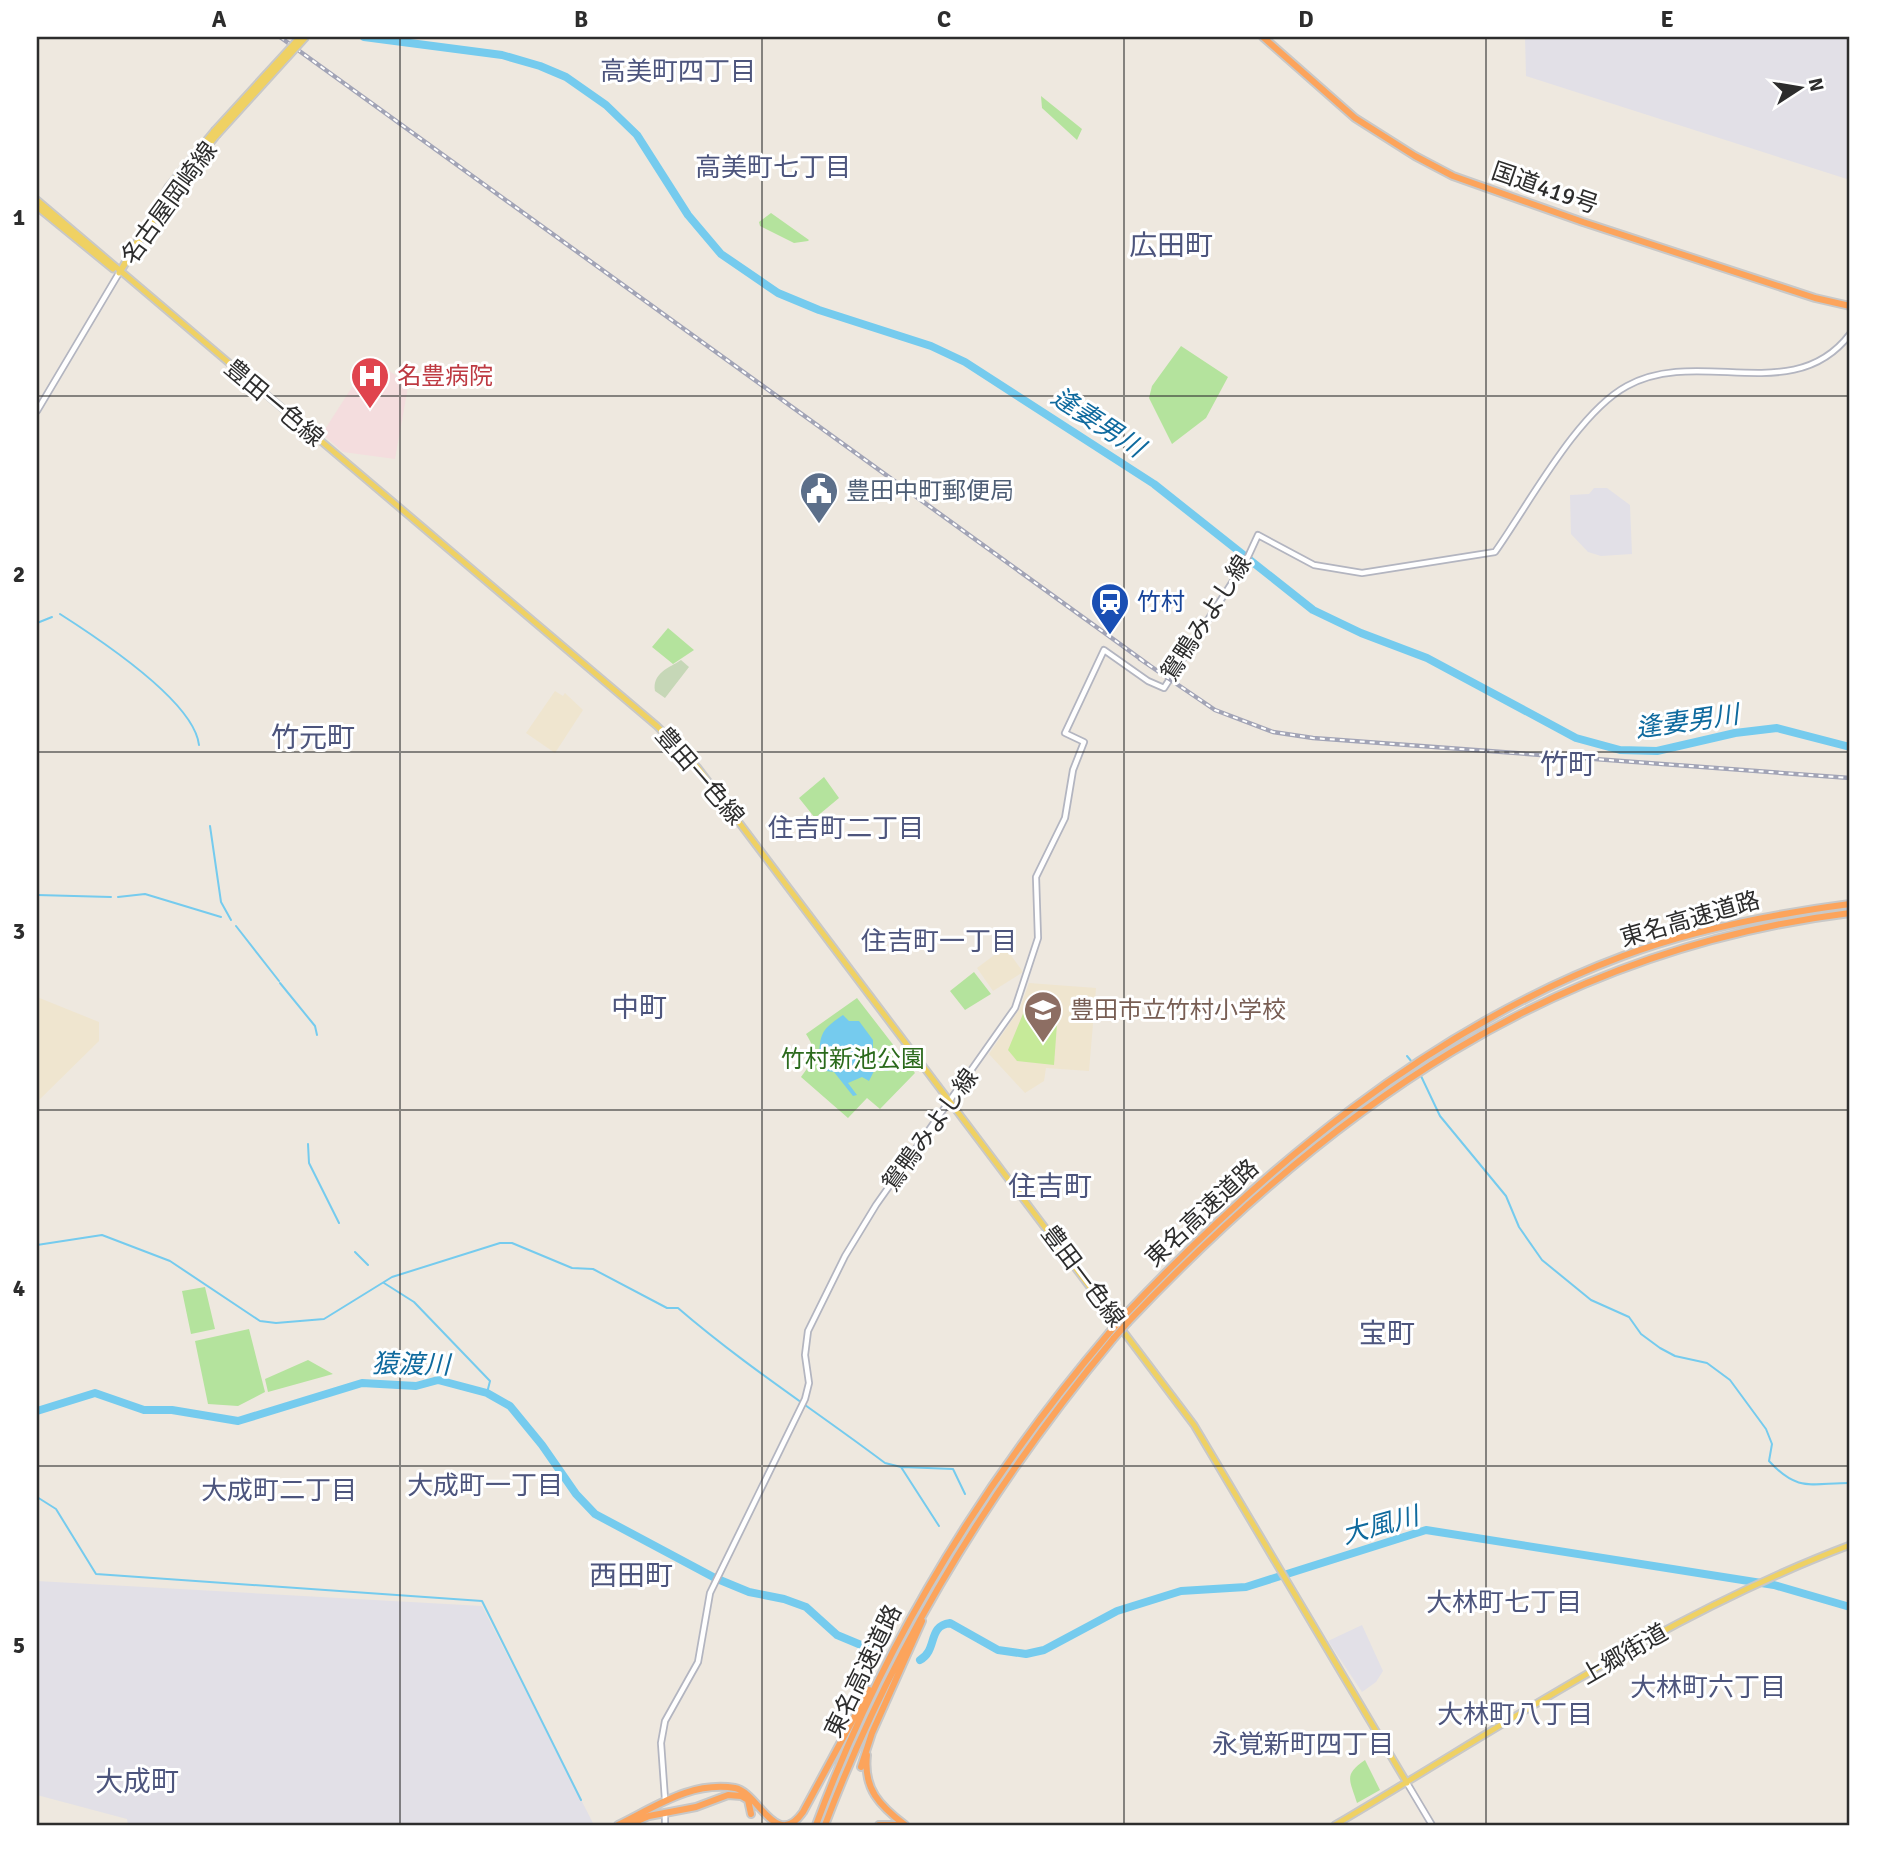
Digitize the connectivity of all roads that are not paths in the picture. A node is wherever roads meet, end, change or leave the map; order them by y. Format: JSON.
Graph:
{"nodes":[{"id":1,"x":300,"y":37,"type":"edge"},
{"id":2,"x":306,"y":37,"type":"edge"},
{"id":3,"x":1264,"y":37,"type":"edge"},
{"id":4,"x":216,"y":133,"type":"junction"},
{"id":5,"x":37,"y":200,"type":"edge"},
{"id":6,"x":37,"y":206,"type":"edge"},
{"id":7,"x":119,"y":272,"type":"junction"},
{"id":8,"x":1850,"y":306,"type":"edge"},
{"id":9,"x":1850,"y":334,"type":"edge"},
{"id":10,"x":37,"y":411,"type":"edge"},
{"id":11,"x":1850,"y":904,"type":"edge"},
{"id":12,"x":1850,"y":913,"type":"edge"},
{"id":13,"x":949,"y":1099,"type":"junction"},
{"id":14,"x":1126,"y":1320,"type":"junction"},
{"id":15,"x":1111,"y":1336,"type":"junction"},
{"id":16,"x":1850,"y":1545,"type":"edge"},
{"id":17,"x":948,"y":1566,"type":"junction"},
{"id":18,"x":913,"y":1612,"type":"junction"},
{"id":19,"x":872,"y":1733,"type":"junction"},
{"id":20,"x":861,"y":1767,"type":"dead end"},
{"id":21,"x":1407,"y":1783,"type":"junction"},
{"id":22,"x":665,"y":1799,"type":"dead end"},
{"id":23,"x":753,"y":1814,"type":"dead end"},
{"id":24,"x":665,"y":1815,"type":"dead end"},
{"id":25,"x":618,"y":1825,"type":"edge"},
{"id":26,"x":628,"y":1825,"type":"edge"},
{"id":27,"x":665,"y":1825,"type":"edge"},
{"id":28,"x":816,"y":1825,"type":"edge"},
{"id":29,"x":825,"y":1825,"type":"edge"},
{"id":30,"x":879,"y":1825,"type":"edge"},
{"id":31,"x":896,"y":1825,"type":"edge"},
{"id":32,"x":905,"y":1825,"type":"edge"},
{"id":33,"x":1335,"y":1825,"type":"edge"},
{"id":34,"x":1432,"y":1825,"type":"edge"}],
"edges":[{"from":1,"to":4,"type":"main road","name":"名古屋岡崎線","bridge":true},
{"from":2,"to":4,"type":"main road","name":"名古屋岡崎線","bridge":true},
{"from":3,"to":8,"type":"highway","name":"国道419号"},
{"from":4,"to":7,"type":"main road","name":"名古屋岡崎線"},
{"from":5,"to":7,"type":"main road","name":"豊田一色線"},
{"from":6,"to":7,"type":"main road","name":"豊田一色線"},
{"from":7,"to":10,"type":"main road"},
{"from":7,"to":13,"type":"main road","name":"豊田一色線"},
{"from":9,"to":13,"type":"main road","name":"鴛鴨みよし線"},
{"from":11,"to":14,"type":"highway","name":"東名高速道路"},
{"from":12,"to":14,"type":"highway","name":"東名高速道路"},
{"from":13,"to":21,"type":"main road","name":"豊田一色線"},
{"from":13,"to":22,"type":"main road","name":"鴛鴨みよし線"},
{"from":14,"to":15,"type":"highway","name":"東名高速道路","bridge":true},
{"from":15,"to":17,"type":"highway","name":"東名高速道路"},
{"from":15,"to":18,"type":"highway","name":"東名高速道路"},
{"from":16,"to":21,"type":"main road","name":"上郷街道"},
{"from":17,"to":19,"type":"highway"},
{"from":17,"to":29,"type":"highway","name":"東名高速道路"},
{"from":18,"to":25,"type":"highway"},
{"from":18,"to":28,"type":"highway","name":"東名高速道路"},
{"from":19,"to":20,"type":"highway"},
{"from":19,"to":32,"type":"highway"},
{"from":21,"to":33,"type":"main road","name":"上郷街道"},
{"from":21,"to":34,"type":"main road"},
{"from":23,"to":26,"type":"highway"},
{"from":24,"to":27,"type":"main road"},
{"from":30,"to":31,"type":"highway"}]}
